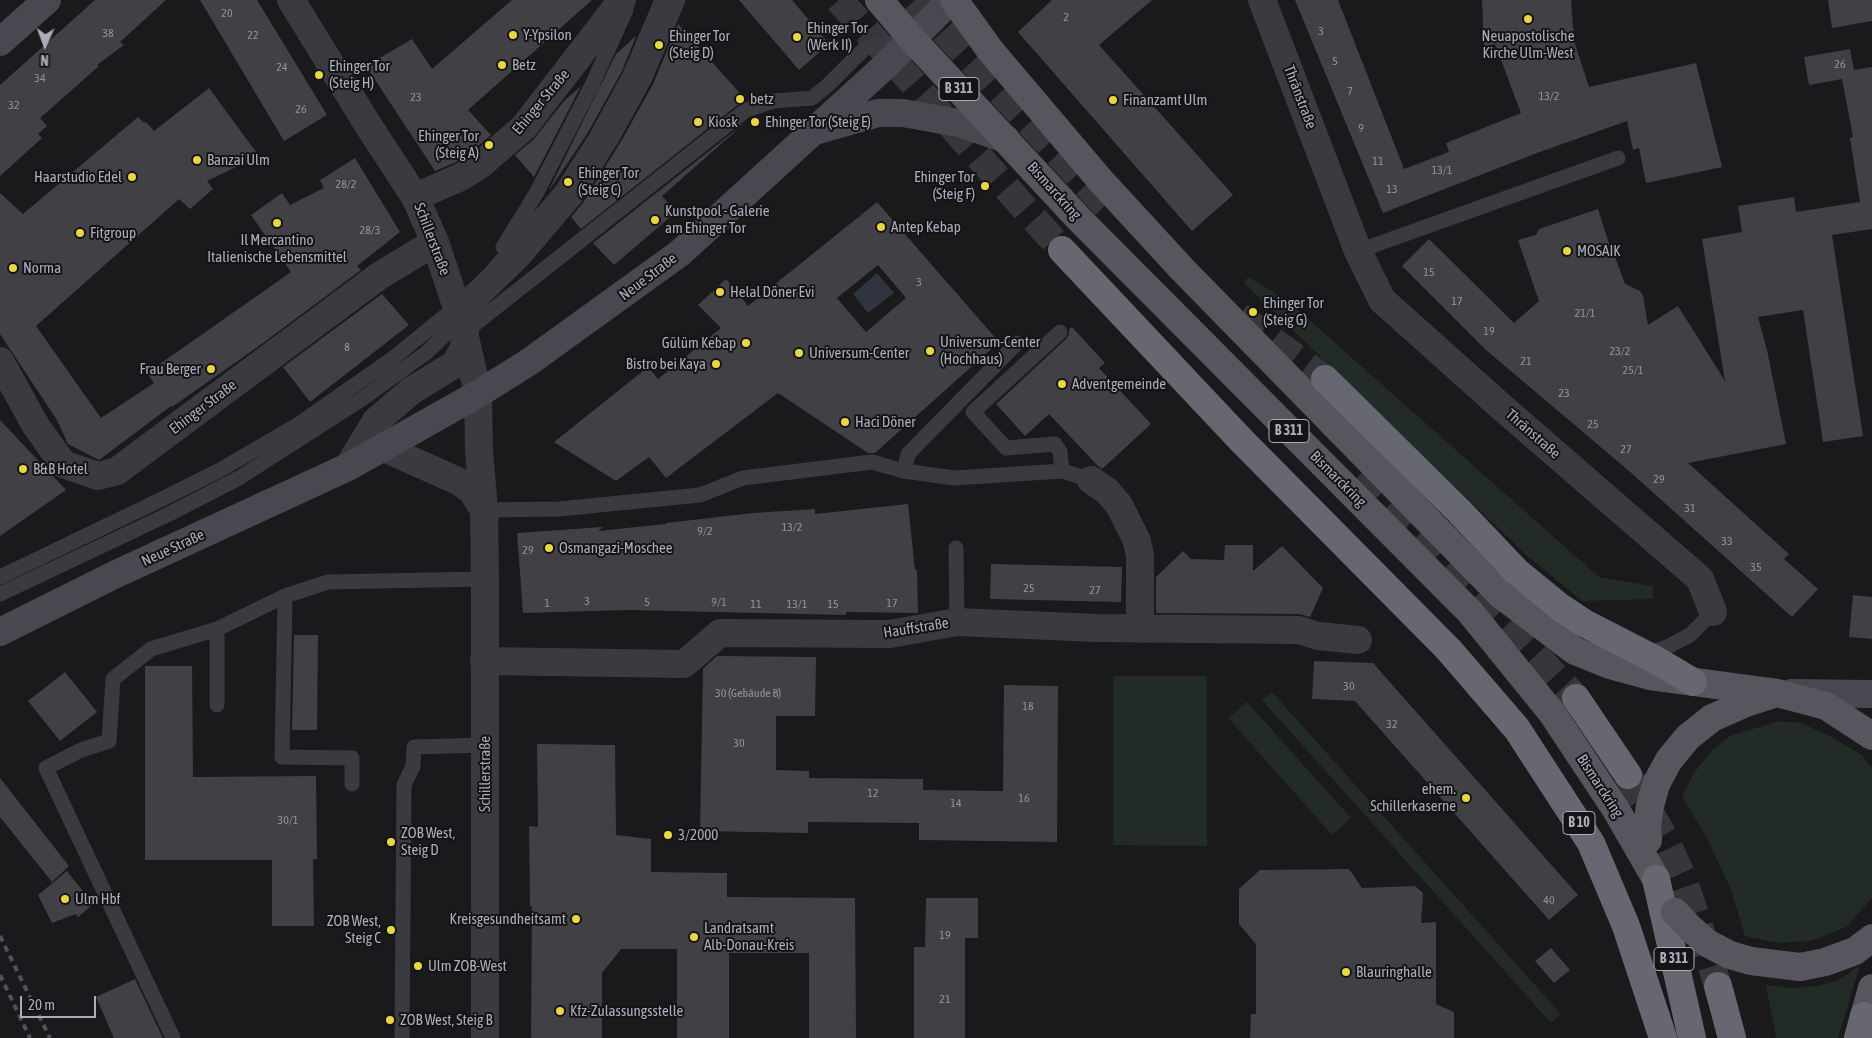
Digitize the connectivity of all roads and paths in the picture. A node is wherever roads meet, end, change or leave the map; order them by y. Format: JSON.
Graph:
{"nodes":[{"id":1,"x":291,"y":0,"type":"edge"},
{"id":2,"x":622,"y":0,"type":"edge"},
{"id":3,"x":630,"y":0,"type":"edge"},
{"id":4,"x":662,"y":0,"type":"edge"},
{"id":5,"x":678,"y":0,"type":"edge"},
{"id":6,"x":879,"y":0,"type":"edge"},
{"id":7,"x":953,"y":0,"type":"edge"},
{"id":8,"x":1262,"y":0,"type":"edge"},
{"id":9,"x":34,"y":4,"type":"edge"},
{"id":10,"x":912,"y":39,"type":"junction"},
{"id":11,"x":0,"y":42,"type":"edge"},
{"id":12,"x":812,"y":132,"type":"junction"},
{"id":13,"x":1006,"y":139,"type":"junction"},
{"id":14,"x":1618,"y":158,"type":"dead end"},
{"id":15,"x":415,"y":197,"type":"junction"},
{"id":16,"x":435,"y":242,"type":"junction"},
{"id":17,"x":1062,"y":250,"type":"tunnel mouth"},
{"id":18,"x":1358,"y":251,"type":"junction"},
{"id":19,"x":461,"y":320,"type":"junction"},
{"id":20,"x":1060,"y":332,"type":"dead end"},
{"id":21,"x":1017,"y":343,"type":"dead end"},
{"id":22,"x":0,"y":362,"type":"edge"},
{"id":23,"x":1324,"y":379,"type":"tunnel mouth"},
{"id":24,"x":478,"y":394,"type":"junction"},
{"id":25,"x":384,"y":448,"type":"junction"},
{"id":26,"x":348,"y":467,"type":"junction"},
{"id":27,"x":904,"y":471,"type":"junction"},
{"id":28,"x":1062,"y":471,"type":"junction"},
{"id":29,"x":1091,"y":480,"type":"joint"},
{"id":30,"x":484,"y":510,"type":"junction"},
{"id":31,"x":956,"y":548,"type":"dead end"},
{"id":32,"x":114,"y":575,"type":"junction"},
{"id":33,"x":0,"y":577,"type":"edge"},
{"id":34,"x":484,"y":579,"type":"junction"},
{"id":35,"x":0,"y":594,"type":"edge"},
{"id":36,"x":284,"y":596,"type":"junction"},
{"id":37,"x":1712,"y":612,"type":"joint"},
{"id":38,"x":0,"y":617,"type":"edge"},
{"id":39,"x":957,"y":622,"type":"junction"},
{"id":40,"x":217,"y":629,"type":"junction"},
{"id":41,"x":1140,"y":629,"type":"junction"},
{"id":42,"x":0,"y":632,"type":"edge"},
{"id":43,"x":1358,"y":640,"type":"dead end"},
{"id":44,"x":1643,"y":653,"type":"junction"},
{"id":45,"x":484,"y":661,"type":"junction"},
{"id":46,"x":1693,"y":682,"type":"junction"},
{"id":47,"x":1777,"y":693,"type":"junction"},
{"id":48,"x":1872,"y":694,"type":"edge"},
{"id":49,"x":1576,"y":698,"type":"tunnel mouth"},
{"id":50,"x":217,"y":705,"type":"dead end"},
{"id":51,"x":1872,"y":736,"type":"edge"},
{"id":52,"x":485,"y":744,"type":"junction"},
{"id":53,"x":1628,"y":775,"type":"tunnel mouth"},
{"id":54,"x":352,"y":784,"type":"dead end"},
{"id":55,"x":1656,"y":879,"type":"junction"},
{"id":56,"x":1872,"y":938,"type":"edge"},
{"id":57,"x":1718,"y":986,"type":"tunnel mouth"},
{"id":58,"x":1872,"y":988,"type":"edge"},
{"id":59,"x":1865,"y":1029,"type":"edge"},
{"id":60,"x":173,"y":1038,"type":"edge"},
{"id":61,"x":402,"y":1038,"type":"edge"},
{"id":62,"x":485,"y":1038,"type":"edge"},
{"id":63,"x":1663,"y":1038,"type":"edge"},
{"id":64,"x":1692,"y":1038,"type":"edge"},
{"id":65,"x":1732,"y":1038,"type":"edge"}],
"edges":[{"from":1,"to":15,"type":"street","name":"Schillerstraße"},
{"from":2,"to":15,"type":"street","name":"Ehinger Straße"},
{"from":3,"to":19,"type":"lane"},
{"from":4,"to":19,"type":"lane"},
{"from":5,"to":19,"type":"lane"},
{"from":6,"to":10,"type":"main road","name":"Bismarckring","number":"B 311"},
{"from":7,"to":10,"type":"main road","name":"Neue Straße"},
{"from":7,"to":46,"type":"main road","number":"B 311"},
{"from":8,"to":18,"type":"street","name":"Thränstraße"},
{"from":9,"to":11,"type":"main road"},
{"from":10,"to":12,"type":"main road","name":"Neue Straße"},
{"from":10,"to":13,"type":"main road","name":"Bismarckring","number":"B 311"},
{"from":10,"to":19,"type":"lane"},
{"from":12,"to":13,"type":"main road"},
{"from":12,"to":24,"type":"main road","name":"Neue Straße"},
{"from":13,"to":55,"type":"main road","name":"Bismarckring","number":"B 311"},
{"from":14,"to":18,"type":"lane"},
{"from":15,"to":16,"type":"street","name":"Schillerstraße"},
{"from":16,"to":19,"type":"street","name":"Schillerstraße"},
{"from":16,"to":22,"type":"street","name":"Ehinger Straße"},
{"from":17,"to":63,"type":"highway","number":"B 10"},
{"from":18,"to":37,"type":"street","name":"Thränstraße"},
{"from":19,"to":24,"type":"street","name":"Schillerstraße"},
{"from":19,"to":26,"type":"street"},
{"from":19,"to":33,"type":"lane"},
{"from":19,"to":35,"type":"lane"},
{"from":20,"to":28,"type":"lane"},
{"from":21,"to":27,"type":"lane"},
{"from":23,"to":44,"type":"highway"},
{"from":24,"to":25,"type":"main road","name":"Neue Straße"},
{"from":24,"to":30,"type":"street","name":"Schillerstraße"},
{"from":25,"to":26,"type":"main road","name":"Neue Straße"},
{"from":25,"to":30,"type":"street"},
{"from":26,"to":32,"type":"main road","name":"Neue Straße"},
{"from":27,"to":28,"type":"lane"},
{"from":27,"to":30,"type":"lane"},
{"from":28,"to":29,"type":"lane"},
{"from":29,"to":41,"type":"street"},
{"from":30,"to":34,"type":"street","name":"Schillerstraße"},
{"from":31,"to":39,"type":"lane"},
{"from":32,"to":38,"type":"main road"},
{"from":32,"to":42,"type":"main road","name":"Neue Straße"},
{"from":34,"to":36,"type":"lane"},
{"from":34,"to":45,"type":"street","name":"Schillerstraße"},
{"from":36,"to":40,"type":"lane"},
{"from":36,"to":54,"type":"lane"},
{"from":37,"to":44,"type":"lane"},
{"from":39,"to":41,"type":"street","name":"Hauffstraße"},
{"from":39,"to":45,"type":"street","name":"Hauffstraße"},
{"from":40,"to":50,"type":"lane"},
{"from":40,"to":60,"type":"lane"},
{"from":41,"to":43,"type":"street","name":"Hauffstraße"},
{"from":44,"to":46,"type":"highway"},
{"from":45,"to":52,"type":"street","name":"Schillerstraße"},
{"from":46,"to":47,"type":"main road","number":"B 311"},
{"from":47,"to":48,"type":"main road"},
{"from":47,"to":51,"type":"main road","number":"B 311"},
{"from":47,"to":55,"type":"main road","bridge":true},
{"from":49,"to":53,"type":"highway"},
{"from":52,"to":61,"type":"lane"},
{"from":52,"to":62,"type":"street","name":"Schillerstraße"},
{"from":55,"to":56,"type":"main road","name":"Bismarckring","bridge":true},
{"from":55,"to":64,"type":"highway","number":"B 311"},
{"from":57,"to":65,"type":"highway"},
{"from":58,"to":59,"type":"main road"}]}
